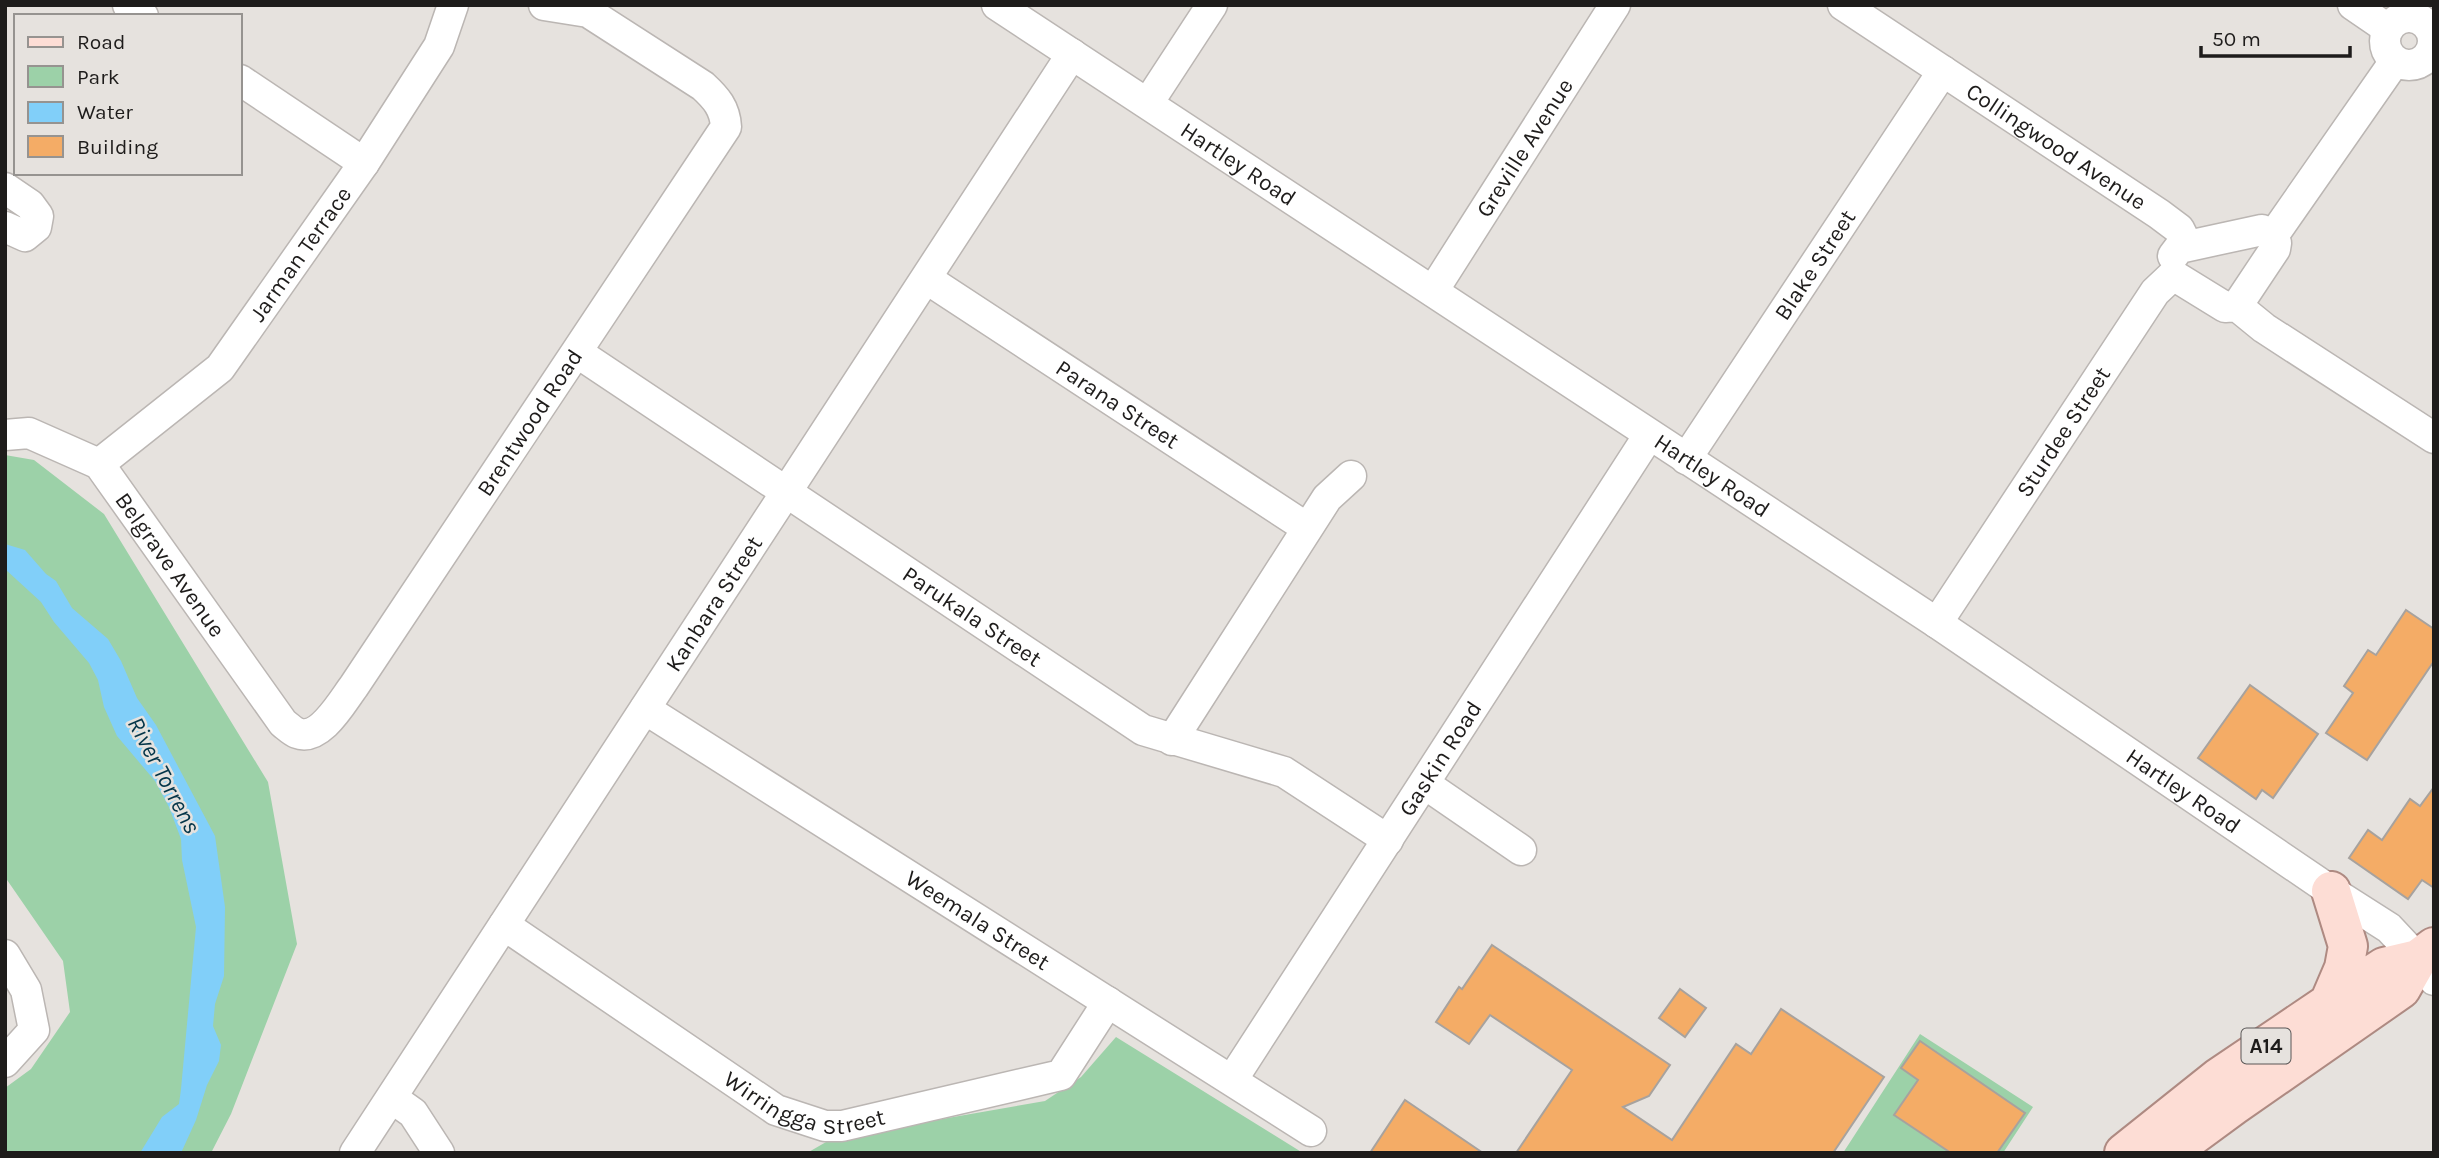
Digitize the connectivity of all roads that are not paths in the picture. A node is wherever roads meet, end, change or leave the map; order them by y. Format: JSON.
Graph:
{"nodes":[{"id":1,"x":453,"y":5,"type":"edge"},
{"id":2,"x":544,"y":5,"type":"edge"},
{"id":3,"x":998,"y":5,"type":"edge"},
{"id":4,"x":1212,"y":5,"type":"edge"},
{"id":5,"x":1615,"y":5,"type":"edge"},
{"id":6,"x":1843,"y":5,"type":"edge"},
{"id":7,"x":2353,"y":5,"type":"edge"},
{"id":8,"x":2426,"y":13,"type":"edge"},
{"id":9,"x":2388,"y":29,"type":"junction"},
{"id":10,"x":1072,"y":54,"type":"junction"},
{"id":11,"x":2431,"y":57,"type":"edge"},
{"id":12,"x":2395,"y":61,"type":"junction"},
{"id":13,"x":1943,"y":71,"type":"junction"},
{"id":14,"x":242,"y":81,"type":"edge"},
{"id":15,"x":1148,"y":103,"type":"junction"},
{"id":16,"x":364,"y":163,"type":"junction"},
{"id":17,"x":5,"y":188,"type":"edge"},
{"id":18,"x":5,"y":227,"type":"edge"},
{"id":19,"x":2273,"y":236,"type":"junction"},
{"id":20,"x":2187,"y":245,"type":"junction"},
{"id":21,"x":2173,"y":275,"type":"junction"},
{"id":22,"x":927,"y":279,"type":"junction"},
{"id":23,"x":1433,"y":291,"type":"junction"},
{"id":24,"x":2237,"y":306,"type":"junction"},
{"id":25,"x":578,"y":352,"type":"junction"},
{"id":26,"x":5,"y":435,"type":"edge"},
{"id":27,"x":1649,"y":435,"type":"junction"},
{"id":28,"x":2434,"y":438,"type":"edge"},
{"id":29,"x":1686,"y":459,"type":"junction"},
{"id":30,"x":99,"y":464,"type":"junction"},
{"id":31,"x":1351,"y":476,"type":"dead end"},
{"id":32,"x":785,"y":493,"type":"junction"},
{"id":33,"x":1307,"y":528,"type":"junction"},
{"id":34,"x":1937,"y":623,"type":"junction"},
{"id":35,"x":645,"y":709,"type":"junction"},
{"id":36,"x":308,"y":734,"type":"joint"},
{"id":37,"x":1172,"y":740,"type":"junction"},
{"id":38,"x":1425,"y":784,"type":"junction"},
{"id":39,"x":1388,"y":840,"type":"junction"},
{"id":40,"x":1521,"y":850,"type":"dead end"},
{"id":41,"x":2331,"y":891,"type":"junction"},
{"id":42,"x":504,"y":925,"type":"junction"},
{"id":43,"x":5,"y":955,"type":"edge"},
{"id":44,"x":2428,"y":962,"type":"edge"},
{"id":45,"x":1108,"y":1002,"type":"junction"},
{"id":46,"x":2329,"y":1003,"type":"junction"},
{"id":47,"x":5,"y":1062,"type":"edge"},
{"id":48,"x":1232,"y":1080,"type":"junction"},
{"id":49,"x":392,"y":1098,"type":"junction"},
{"id":50,"x":1311,"y":1131,"type":"dead end"},
{"id":51,"x":355,"y":1153,"type":"edge"},
{"id":52,"x":439,"y":1153,"type":"edge"},
{"id":53,"x":2124,"y":1153,"type":"edge"},
{"id":54,"x":2169,"y":1153,"type":"edge"}],
"edges":[{"from":1,"to":16,"type":"street","name":"Jarman Terrace"},
{"from":2,"to":25,"type":"street","name":"Brentwood Road"},
{"from":3,"to":10,"type":"street","name":"Hartley Road"},
{"from":4,"to":15,"type":"street"},
{"from":5,"to":23,"type":"street","name":"Greville Avenue"},
{"from":6,"to":13,"type":"street","name":"Collingwood Avenue"},
{"from":7,"to":9,"type":"street"},
{"from":8,"to":9,"type":"street"},
{"from":8,"to":11,"type":"street"},
{"from":9,"to":12,"type":"street"},
{"from":10,"to":15,"type":"street","name":"Hartley Road"},
{"from":10,"to":22,"type":"street","name":"Kanbara Street"},
{"from":11,"to":12,"type":"street"},
{"from":12,"to":19,"type":"street"},
{"from":13,"to":20,"type":"street","name":"Collingwood Avenue"},
{"from":13,"to":29,"type":"street","name":"Blake Street"},
{"from":14,"to":16,"type":"street"},
{"from":15,"to":23,"type":"street","name":"Hartley Road"},
{"from":16,"to":30,"type":"street","name":"Jarman Terrace"},
{"from":17,"to":18,"type":"street"},
{"from":19,"to":20,"type":"street"},
{"from":19,"to":24,"type":"street"},
{"from":20,"to":21,"type":"street","name":"Sturdee Street"},
{"from":21,"to":24,"type":"street"},
{"from":21,"to":34,"type":"street","name":"Sturdee Street"},
{"from":22,"to":32,"type":"street","name":"Kanbara Street"},
{"from":22,"to":33,"type":"street","name":"Parana Street"},
{"from":23,"to":27,"type":"street","name":"Hartley Road"},
{"from":24,"to":28,"type":"street"},
{"from":25,"to":32,"type":"street","name":"Parukala Street"},
{"from":25,"to":36,"type":"street","name":"Brentwood Road"},
{"from":26,"to":30,"type":"street"},
{"from":27,"to":29,"type":"street","name":"Hartley Road"},
{"from":27,"to":38,"type":"street","name":"Gaskin Road"},
{"from":29,"to":34,"type":"street","name":"Hartley Road"},
{"from":30,"to":36,"type":"street","name":"Belgrave Avenue"},
{"from":31,"to":33,"type":"street"},
{"from":32,"to":35,"type":"street","name":"Kanbara Street"},
{"from":32,"to":37,"type":"street","name":"Parukala Street"},
{"from":33,"to":37,"type":"street"},
{"from":34,"to":41,"type":"street","name":"Hartley Road"},
{"from":35,"to":42,"type":"street","name":"Kanbara Street"},
{"from":35,"to":45,"type":"street","name":"Weemala Street"},
{"from":37,"to":39,"type":"street","name":"Parukala Street"},
{"from":38,"to":39,"type":"street","name":"Gaskin Road"},
{"from":38,"to":40,"type":"street"},
{"from":39,"to":48,"type":"street","name":"Gaskin Road"},
{"from":41,"to":44,"type":"street","name":"Hartley Road"},
{"from":41,"to":46,"type":"main road"},
{"from":42,"to":45,"type":"street","name":"Wirringga Street"},
{"from":42,"to":49,"type":"street","name":"Kanbara Street"},
{"from":43,"to":47,"type":"street"},
{"from":44,"to":46,"type":"main road","number":"A14"},
{"from":44,"to":54,"type":"main road","number":"A14"},
{"from":45,"to":48,"type":"street","name":"Weemala Street"},
{"from":46,"to":53,"type":"main road","number":"A14"},
{"from":48,"to":50,"type":"street","name":"Weemala Street"},
{"from":49,"to":51,"type":"street","name":"Kanbara Street"},
{"from":49,"to":52,"type":"street"}]}
